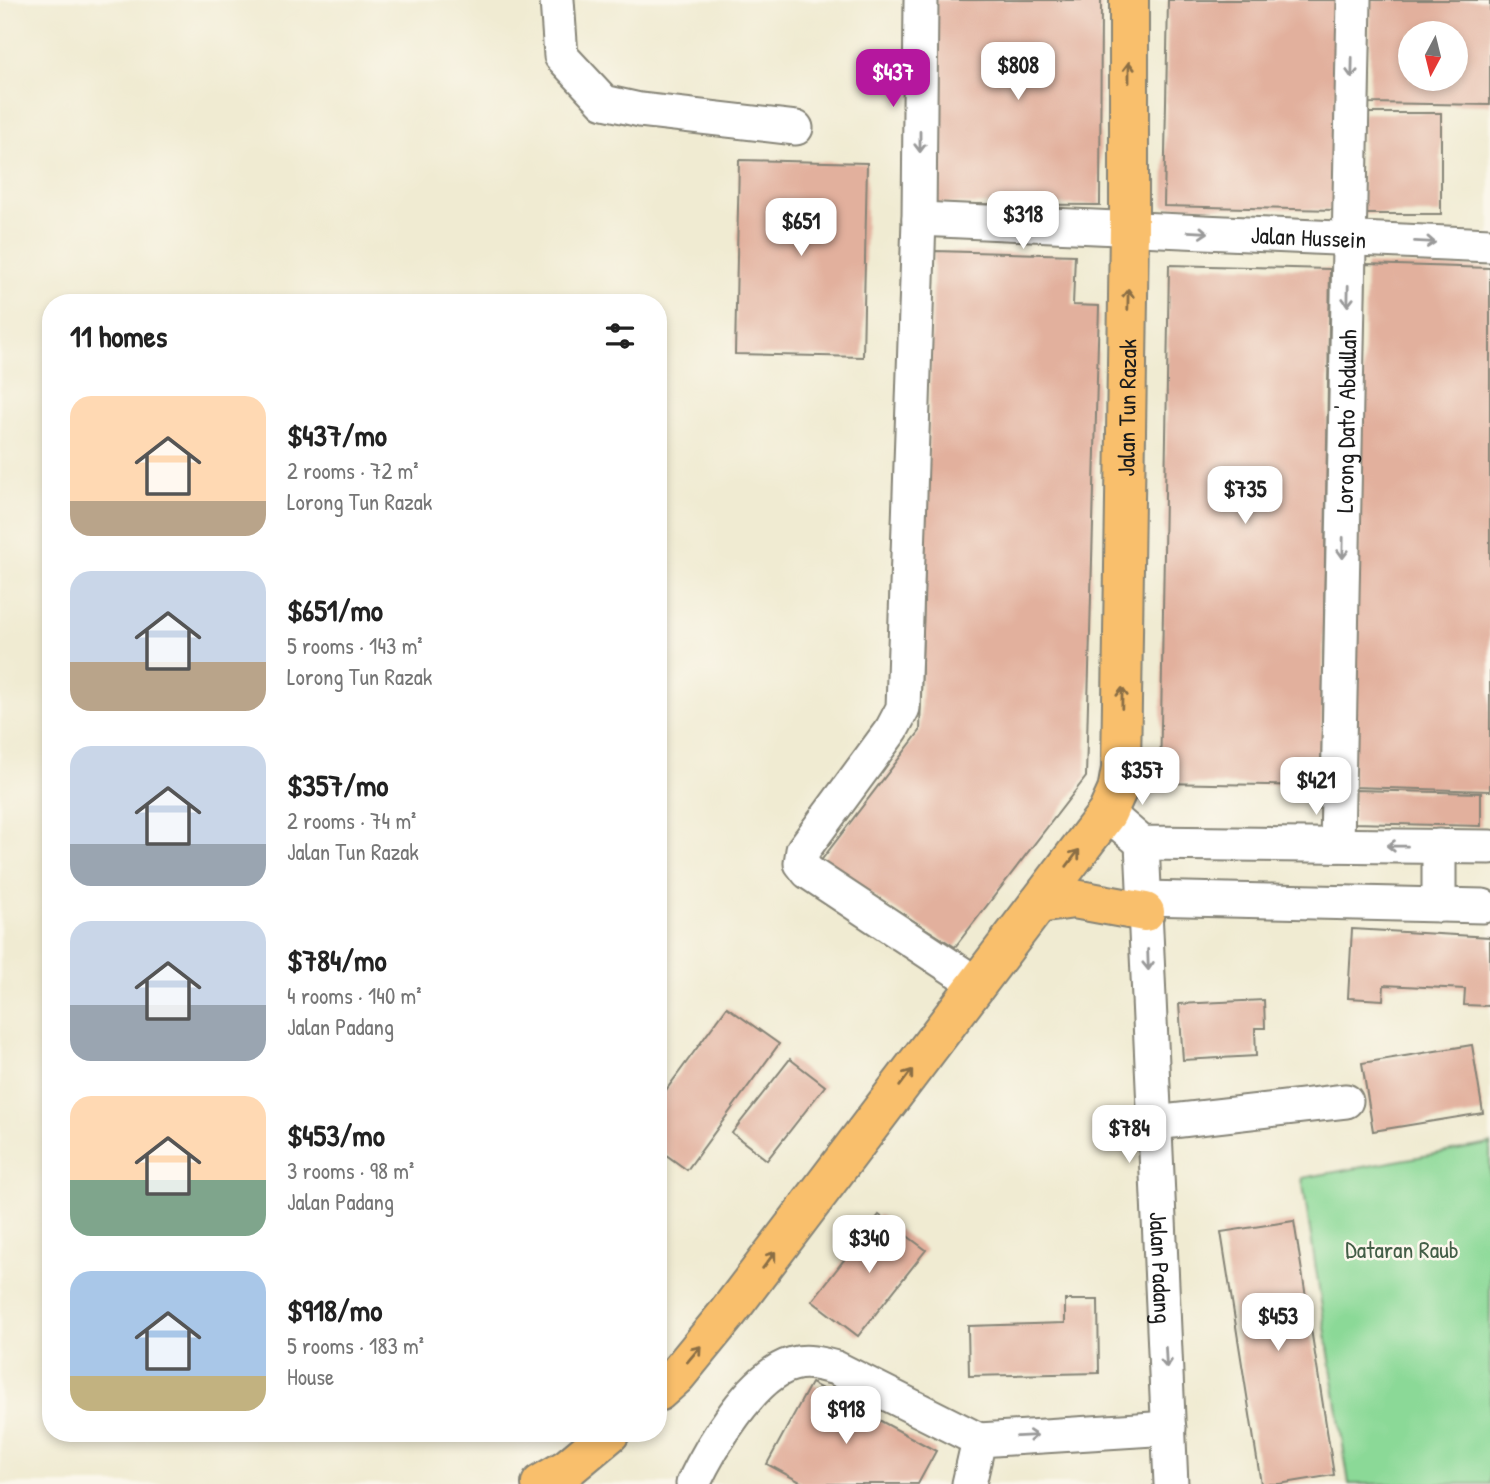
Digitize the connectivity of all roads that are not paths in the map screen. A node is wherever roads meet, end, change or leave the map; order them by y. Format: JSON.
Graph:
{"nodes":[{"id":1,"x":557,"y":0,"type":"edge"},
{"id":2,"x":921,"y":0,"type":"edge"},
{"id":3,"x":1129,"y":0,"type":"edge"},
{"id":4,"x":1354,"y":0,"type":"edge"},
{"id":5,"x":796,"y":128,"type":"dead end"},
{"id":6,"x":919,"y":219,"type":"junction"},
{"id":7,"x":1129,"y":229,"type":"junction"},
{"id":8,"x":1349,"y":239,"type":"junction"},
{"id":9,"x":1490,"y":245,"type":"edge"},
{"id":10,"x":1107,"y":813,"type":"junction"},
{"id":11,"x":1142,"y":843,"type":"junction"},
{"id":12,"x":1337,"y":845,"type":"junction"},
{"id":13,"x":1439,"y":846,"type":"junction"},
{"id":14,"x":1490,"y":847,"type":"edge"},
{"id":15,"x":1038,"y":904,"type":"junction"},
{"id":16,"x":1145,"y":905,"type":"junction"},
{"id":17,"x":1439,"y":905,"type":"junction"},
{"id":18,"x":1483,"y":906,"type":"dead end"},
{"id":19,"x":977,"y":984,"type":"junction"},
{"id":20,"x":1346,"y":1101,"type":"dead end"},
{"id":21,"x":1155,"y":1123,"type":"junction"},
{"id":22,"x":667,"y":1384,"type":"edge"},
{"id":23,"x":1169,"y":1428,"type":"junction"},
{"id":24,"x":979,"y":1440,"type":"junction"},
{"id":25,"x":599,"y":1442,"type":"edge"},
{"id":26,"x":553,"y":1479,"type":"edge"},
{"id":27,"x":693,"y":1484,"type":"edge"},
{"id":28,"x":969,"y":1484,"type":"edge"},
{"id":29,"x":1171,"y":1484,"type":"edge"}],
"edges":[{"from":1,"to":5,"type":"street"},
{"from":2,"to":6,"type":"street","one_way":true},
{"from":7,"to":3,"type":"main road","name":"Jalan Tun Razak","one_way":true},
{"from":4,"to":8,"type":"street","name":"Lorong Dato' Abdullah","one_way":true},
{"from":6,"to":7,"type":"street","name":"Jalan Hussein"},
{"from":6,"to":19,"type":"street"},
{"from":7,"to":8,"type":"street","name":"Jalan Hussein","one_way":true},
{"from":10,"to":7,"type":"main road","name":"Jalan Tun Razak","one_way":true},
{"from":8,"to":9,"type":"street","name":"Jalan Hussein","one_way":true},
{"from":8,"to":12,"type":"street","name":"Lorong Dato' Abdullah","one_way":true},
{"from":10,"to":11,"type":"street"},
{"from":15,"to":10,"type":"main road","name":"Jalan Tun Razak","one_way":true},
{"from":11,"to":12,"type":"street"},
{"from":11,"to":16,"type":"street","name":"Jalan Padang"},
{"from":13,"to":12,"type":"street","one_way":true},
{"from":13,"to":14,"type":"street"},
{"from":13,"to":17,"type":"street"},
{"from":15,"to":16,"type":"main road"},
{"from":15,"to":19,"type":"main road","name":"Jalan Tun Razak"},
{"from":16,"to":17,"type":"street"},
{"from":16,"to":21,"type":"street","name":"Jalan Padang","one_way":true},
{"from":17,"to":18,"type":"street"},
{"from":22,"to":19,"type":"main road","name":"Jalan Tun Razak","one_way":true},
{"from":20,"to":21,"type":"street"},
{"from":21,"to":23,"type":"street","name":"Jalan Padang","one_way":true},
{"from":24,"to":23,"type":"street","one_way":true},
{"from":23,"to":29,"type":"street","name":"Jalan Padang"},
{"from":24,"to":27,"type":"street"},
{"from":24,"to":28,"type":"street"},
{"from":25,"to":26,"type":"main road"}]}
